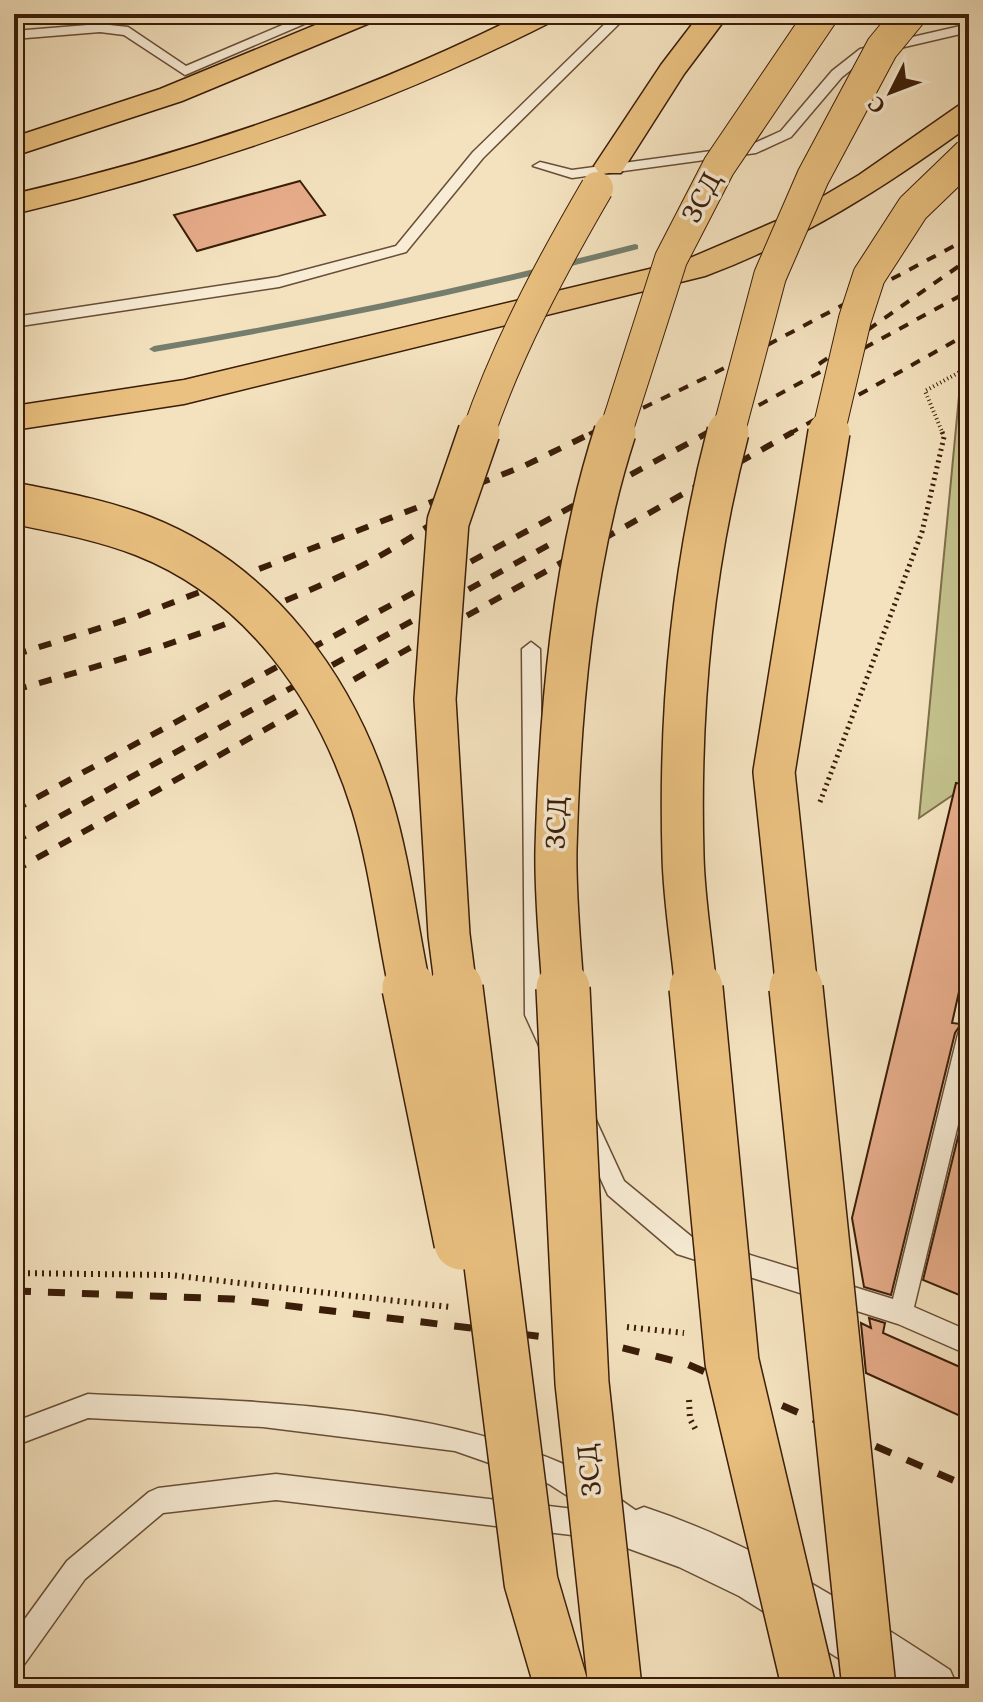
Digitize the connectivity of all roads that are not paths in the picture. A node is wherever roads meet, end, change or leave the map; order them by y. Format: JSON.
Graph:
{"nodes":[{"id":1,"x":367,"y":14,"type":"edge"},
{"id":2,"x":545,"y":14,"type":"edge"},
{"id":3,"x":623,"y":14,"type":"edge"},
{"id":4,"x":715,"y":14,"type":"edge"},
{"id":5,"x":822,"y":14,"type":"edge"},
{"id":6,"x":910,"y":14,"type":"edge"},
{"id":7,"x":311,"y":18,"type":"dead end"},
{"id":8,"x":969,"y":28,"type":"edge"},
{"id":9,"x":14,"y":35,"type":"edge"},
{"id":10,"x":969,"y":112,"type":"edge"},
{"id":11,"x":14,"y":147,"type":"edge"},
{"id":12,"x":969,"y":154,"type":"edge"},
{"id":13,"x":540,"y":166,"type":"dead end"},
{"id":14,"x":14,"y":204,"type":"edge"},
{"id":15,"x":14,"y":322,"type":"edge"},
{"id":16,"x":14,"y":418,"type":"edge"},
{"id":17,"x":14,"y":503,"type":"edge"},
{"id":18,"x":531,"y":649,"type":"dead end"},
{"id":19,"x":969,"y":1034,"type":"edge"},
{"id":20,"x":901,"y":1313,"type":"junction"},
{"id":21,"x":969,"y":1343,"type":"edge"},
{"id":22,"x":14,"y":1434,"type":"edge"},
{"id":23,"x":644,"y":1531,"type":"junction"},
{"id":24,"x":531,"y":1582,"type":"junction"},
{"id":25,"x":804,"y":1608,"type":"junction"},
{"id":26,"x":14,"y":1657,"type":"edge"},
{"id":27,"x":562,"y":1688,"type":"edge"},
{"id":28,"x":615,"y":1688,"type":"edge"},
{"id":29,"x":789,"y":1688,"type":"edge"},
{"id":30,"x":809,"y":1688,"type":"edge"},
{"id":31,"x":869,"y":1688,"type":"edge"},
{"id":32,"x":932,"y":1688,"type":"edge"}],
"edges":[{"from":1,"to":11,"type":"main road"},
{"from":2,"to":14,"type":"main road"},
{"from":3,"to":15,"type":"lane"},
{"from":4,"to":24,"type":"main road","bridge":true},
{"from":5,"to":28,"type":"main road","name":"ЗСД","bridge":true},
{"from":6,"to":30,"type":"main road","bridge":true},
{"from":7,"to":9,"type":"lane"},
{"from":8,"to":13,"type":"lane"},
{"from":10,"to":16,"type":"main road"},
{"from":12,"to":31,"type":"main road","bridge":true},
{"from":17,"to":24,"type":"main road","bridge":true},
{"from":18,"to":20,"type":"lane"},
{"from":19,"to":20,"type":"lane"},
{"from":20,"to":21,"type":"lane"},
{"from":22,"to":23,"type":"lane"},
{"from":23,"to":25,"type":"street"},
{"from":23,"to":26,"type":"lane"},
{"from":24,"to":27,"type":"main road","bridge":true},
{"from":25,"to":29,"type":"lane"},
{"from":25,"to":32,"type":"street"}]}
